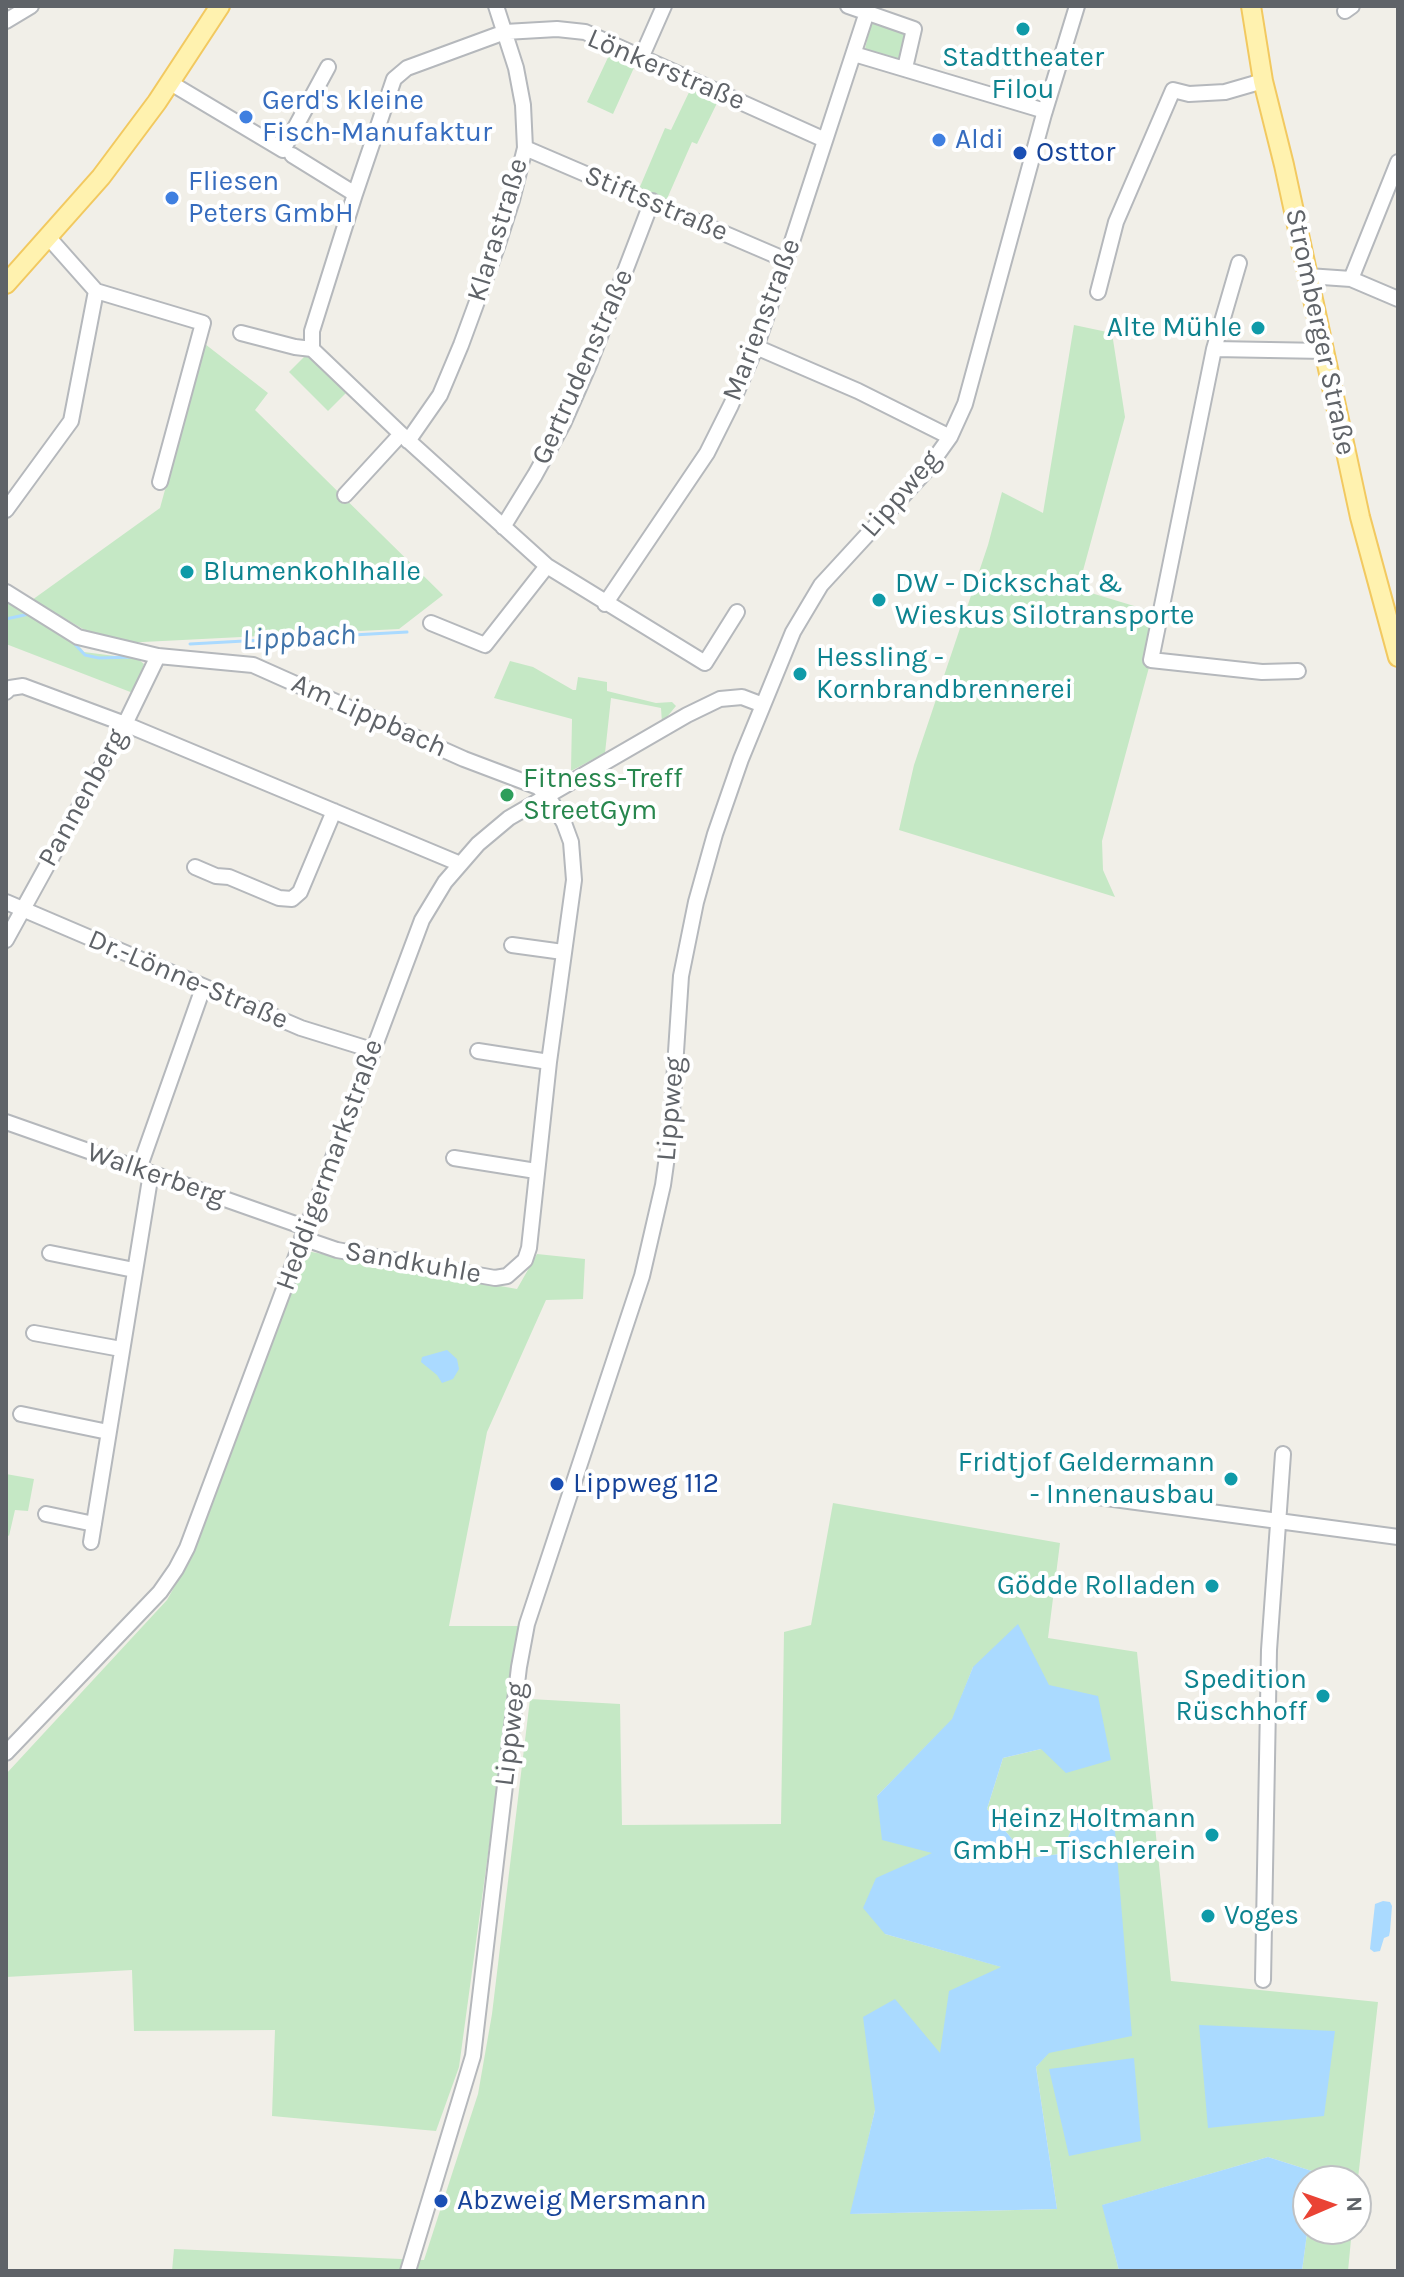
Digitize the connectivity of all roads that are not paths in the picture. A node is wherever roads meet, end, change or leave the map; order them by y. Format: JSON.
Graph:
{"nodes":[{"id":1,"x":31,"y":6,"type":"edge"},
{"id":2,"x":220,"y":6,"type":"edge"},
{"id":3,"x":496,"y":6,"type":"edge"},
{"id":4,"x":664,"y":6,"type":"edge"},
{"id":5,"x":848,"y":6,"type":"edge"},
{"id":6,"x":1077,"y":6,"type":"edge"},
{"id":7,"x":1251,"y":6,"type":"edge"},
{"id":8,"x":867,"y":12,"type":"junction"},
{"id":9,"x":6,"y":21,"type":"edge"},
{"id":10,"x":505,"y":32,"type":"junction"},
{"id":11,"x":854,"y":54,"type":"junction"},
{"id":12,"x":642,"y":56,"type":"junction"},
{"id":13,"x":328,"y":67,"type":"dead end"},
{"id":14,"x":905,"y":68,"type":"junction"},
{"id":15,"x":1263,"y":81,"type":"junction"},
{"id":16,"x":169,"y":82,"type":"junction"},
{"id":17,"x":1045,"y":111,"type":"junction"},
{"id":18,"x":825,"y":140,"type":"junction"},
{"id":19,"x":525,"y":148,"type":"junction"},
{"id":20,"x":292,"y":155,"type":"dead end"},
{"id":21,"x":1398,"y":162,"type":"edge"},
{"id":22,"x":355,"y":194,"type":"junction"},
{"id":23,"x":652,"y":201,"type":"junction"},
{"id":24,"x":49,"y":238,"type":"junction"},
{"id":25,"x":786,"y":260,"type":"junction"},
{"id":26,"x":1239,"y":263,"type":"dead end"},
{"id":27,"x":1308,"y":276,"type":"junction"},
{"id":28,"x":1351,"y":279,"type":"junction"},
{"id":29,"x":6,"y":284,"type":"edge"},
{"id":30,"x":96,"y":291,"type":"junction"},
{"id":31,"x":1098,"y":292,"type":"dead end"},
{"id":32,"x":1398,"y":299,"type":"edge"},
{"id":33,"x":203,"y":323,"type":"junction"},
{"id":34,"x":220,"y":328,"type":"dead end"},
{"id":35,"x":241,"y":333,"type":"dead end"},
{"id":36,"x":756,"y":347,"type":"junction"},
{"id":37,"x":312,"y":349,"type":"junction"},
{"id":38,"x":1214,"y":349,"type":"junction"},
{"id":39,"x":1325,"y":351,"type":"junction"},
{"id":40,"x":950,"y":437,"type":"junction"},
{"id":41,"x":404,"y":438,"type":"junction"},
{"id":42,"x":160,"y":482,"type":"dead end"},
{"id":43,"x":345,"y":495,"type":"dead end"},
{"id":44,"x":6,"y":510,"type":"edge"},
{"id":45,"x":503,"y":527,"type":"junction"},
{"id":46,"x":547,"y":566,"type":"junction"},
{"id":47,"x":6,"y":592,"type":"edge"},
{"id":48,"x":605,"y":604,"type":"junction"},
{"id":49,"x":737,"y":612,"type":"dead end"},
{"id":50,"x":431,"y":623,"type":"dead end"},
{"id":51,"x":158,"y":656,"type":"junction"},
{"id":52,"x":1398,"y":657,"type":"edge"},
{"id":53,"x":1298,"y":671,"type":"dead end"},
{"id":54,"x":6,"y":692,"type":"edge"},
{"id":55,"x":763,"y":705,"type":"junction"},
{"id":56,"x":125,"y":724,"type":"junction"},
{"id":57,"x":548,"y":796,"type":"junction"},
{"id":58,"x":334,"y":811,"type":"junction"},
{"id":59,"x":458,"y":863,"type":"junction"},
{"id":60,"x":195,"y":867,"type":"dead end"},
{"id":61,"x":6,"y":902,"type":"edge"},
{"id":62,"x":22,"y":908,"type":"junction"},
{"id":63,"x":6,"y":940,"type":"edge"},
{"id":64,"x":512,"y":945,"type":"dead end"},
{"id":65,"x":563,"y":952,"type":"junction"},
{"id":66,"x":203,"y":988,"type":"junction"},
{"id":67,"x":372,"y":1050,"type":"junction"},
{"id":68,"x":478,"y":1051,"type":"dead end"},
{"id":69,"x":549,"y":1062,"type":"junction"},
{"id":70,"x":6,"y":1122,"type":"edge"},
{"id":71,"x":454,"y":1158,"type":"dead end"},
{"id":72,"x":145,"y":1171,"type":"junction"},
{"id":73,"x":536,"y":1171,"type":"junction"},
{"id":74,"x":304,"y":1233,"type":"junction"},
{"id":75,"x":50,"y":1253,"type":"dead end"},
{"id":76,"x":134,"y":1270,"type":"junction"},
{"id":77,"x":34,"y":1333,"type":"dead end"},
{"id":78,"x":121,"y":1349,"type":"junction"},
{"id":79,"x":21,"y":1414,"type":"dead end"},
{"id":80,"x":108,"y":1432,"type":"junction"},
{"id":81,"x":1283,"y":1454,"type":"dead end"},
{"id":82,"x":1091,"y":1496,"type":"dead end"},
{"id":83,"x":46,"y":1514,"type":"dead end"},
{"id":84,"x":1277,"y":1522,"type":"junction"},
{"id":85,"x":94,"y":1524,"type":"junction"},
{"id":86,"x":1398,"y":1537,"type":"edge"},
{"id":87,"x":91,"y":1542,"type":"dead end"},
{"id":88,"x":6,"y":1753,"type":"edge"},
{"id":89,"x":1263,"y":1980,"type":"dead end"},
{"id":90,"x":408,"y":2271,"type":"edge"}],
"edges":[{"from":1,"to":9,"type":"street"},
{"from":2,"to":16,"type":"main road"},
{"from":3,"to":10,"type":"street","name":"Klarastraße"},
{"from":4,"to":12,"type":"street"},
{"from":5,"to":8,"type":"street"},
{"from":6,"to":17,"type":"street","name":"Lippweg"},
{"from":7,"to":15,"type":"main road","name":"Stromberger Straße"},
{"from":8,"to":11,"type":"street","name":"Marienstraße"},
{"from":8,"to":14,"type":"street"},
{"from":10,"to":12,"type":"street","name":"Lönkerstraße"},
{"from":10,"to":19,"type":"street","name":"Klarastraße"},
{"from":10,"to":22,"type":"street","name":"Lönkerstraße"},
{"from":11,"to":14,"type":"street"},
{"from":11,"to":18,"type":"street","name":"Marienstraße"},
{"from":12,"to":18,"type":"street","name":"Lönkerstraße"},
{"from":13,"to":16,"type":"street"},
{"from":14,"to":17,"type":"street"},
{"from":15,"to":27,"type":"main road","name":"Stromberger Straße"},
{"from":15,"to":31,"type":"street"},
{"from":16,"to":24,"type":"main road"},
{"from":17,"to":40,"type":"street","name":"Lippweg"},
{"from":18,"to":25,"type":"street","name":"Marienstraße"},
{"from":19,"to":23,"type":"street","name":"Stiftsstraße"},
{"from":19,"to":41,"type":"street","name":"Klarastraße"},
{"from":20,"to":22,"type":"street"},
{"from":21,"to":28,"type":"street"},
{"from":22,"to":37,"type":"street","name":"Lönkerstraße"},
{"from":23,"to":25,"type":"street","name":"Stiftsstraße"},
{"from":23,"to":45,"type":"street","name":"Gertrudenstraße"},
{"from":24,"to":29,"type":"main road"},
{"from":24,"to":30,"type":"street"},
{"from":25,"to":36,"type":"street","name":"Marienstraße"},
{"from":26,"to":38,"type":"street"},
{"from":27,"to":28,"type":"street"},
{"from":27,"to":39,"type":"main road","name":"Stromberger Straße"},
{"from":28,"to":32,"type":"street"},
{"from":30,"to":33,"type":"street"},
{"from":30,"to":44,"type":"street"},
{"from":33,"to":34,"type":"street"},
{"from":33,"to":42,"type":"street"},
{"from":35,"to":37,"type":"street"},
{"from":36,"to":40,"type":"street"},
{"from":36,"to":48,"type":"street","name":"Marienstraße"},
{"from":37,"to":41,"type":"street"},
{"from":38,"to":39,"type":"street"},
{"from":38,"to":53,"type":"street"},
{"from":39,"to":52,"type":"main road","name":"Stromberger Straße"},
{"from":40,"to":55,"type":"street","name":"Lippweg"},
{"from":41,"to":43,"type":"street","name":"Klarastraße"},
{"from":41,"to":45,"type":"street"},
{"from":45,"to":46,"type":"street"},
{"from":46,"to":48,"type":"street"},
{"from":46,"to":50,"type":"street"},
{"from":47,"to":51,"type":"street","name":"Am Lippbach"},
{"from":48,"to":49,"type":"street"},
{"from":51,"to":56,"type":"street","name":"Pannenberg"},
{"from":51,"to":57,"type":"street","name":"Am Lippbach"},
{"from":54,"to":56,"type":"street"},
{"from":55,"to":57,"type":"street","name":"Heddigermarkstraße"},
{"from":55,"to":90,"type":"street","name":"Lippweg"},
{"from":56,"to":58,"type":"street"},
{"from":56,"to":62,"type":"street","name":"Pannenberg"},
{"from":57,"to":59,"type":"street","name":"Heddigermarkstraße"},
{"from":57,"to":65,"type":"street","name":"Sandkuhle"},
{"from":58,"to":59,"type":"street"},
{"from":58,"to":60,"type":"street"},
{"from":59,"to":67,"type":"street","name":"Heddigermarkstraße"},
{"from":61,"to":62,"type":"street","name":"Dr.-Lönne-Straße"},
{"from":62,"to":63,"type":"street","name":"Pannenberg"},
{"from":62,"to":66,"type":"street","name":"Dr.-Lönne-Straße"},
{"from":64,"to":65,"type":"street"},
{"from":65,"to":69,"type":"street","name":"Sandkuhle"},
{"from":66,"to":67,"type":"street","name":"Dr.-Lönne-Straße"},
{"from":66,"to":72,"type":"street"},
{"from":67,"to":74,"type":"street","name":"Heddigermarkstraße"},
{"from":68,"to":69,"type":"street"},
{"from":69,"to":73,"type":"street","name":"Sandkuhle"},
{"from":70,"to":72,"type":"street","name":"Walkerberg"},
{"from":71,"to":73,"type":"street"},
{"from":72,"to":74,"type":"street","name":"Walkerberg"},
{"from":72,"to":76,"type":"street"},
{"from":73,"to":74,"type":"street","name":"Sandkuhle"},
{"from":74,"to":88,"type":"street","name":"Heddigermarkstraße"},
{"from":75,"to":76,"type":"street"},
{"from":76,"to":78,"type":"street"},
{"from":77,"to":78,"type":"street"},
{"from":78,"to":80,"type":"street"},
{"from":79,"to":80,"type":"street"},
{"from":80,"to":85,"type":"street"},
{"from":81,"to":84,"type":"street"},
{"from":82,"to":84,"type":"street"},
{"from":83,"to":85,"type":"street"},
{"from":84,"to":86,"type":"street"},
{"from":84,"to":89,"type":"street"},
{"from":85,"to":87,"type":"street"}]}
